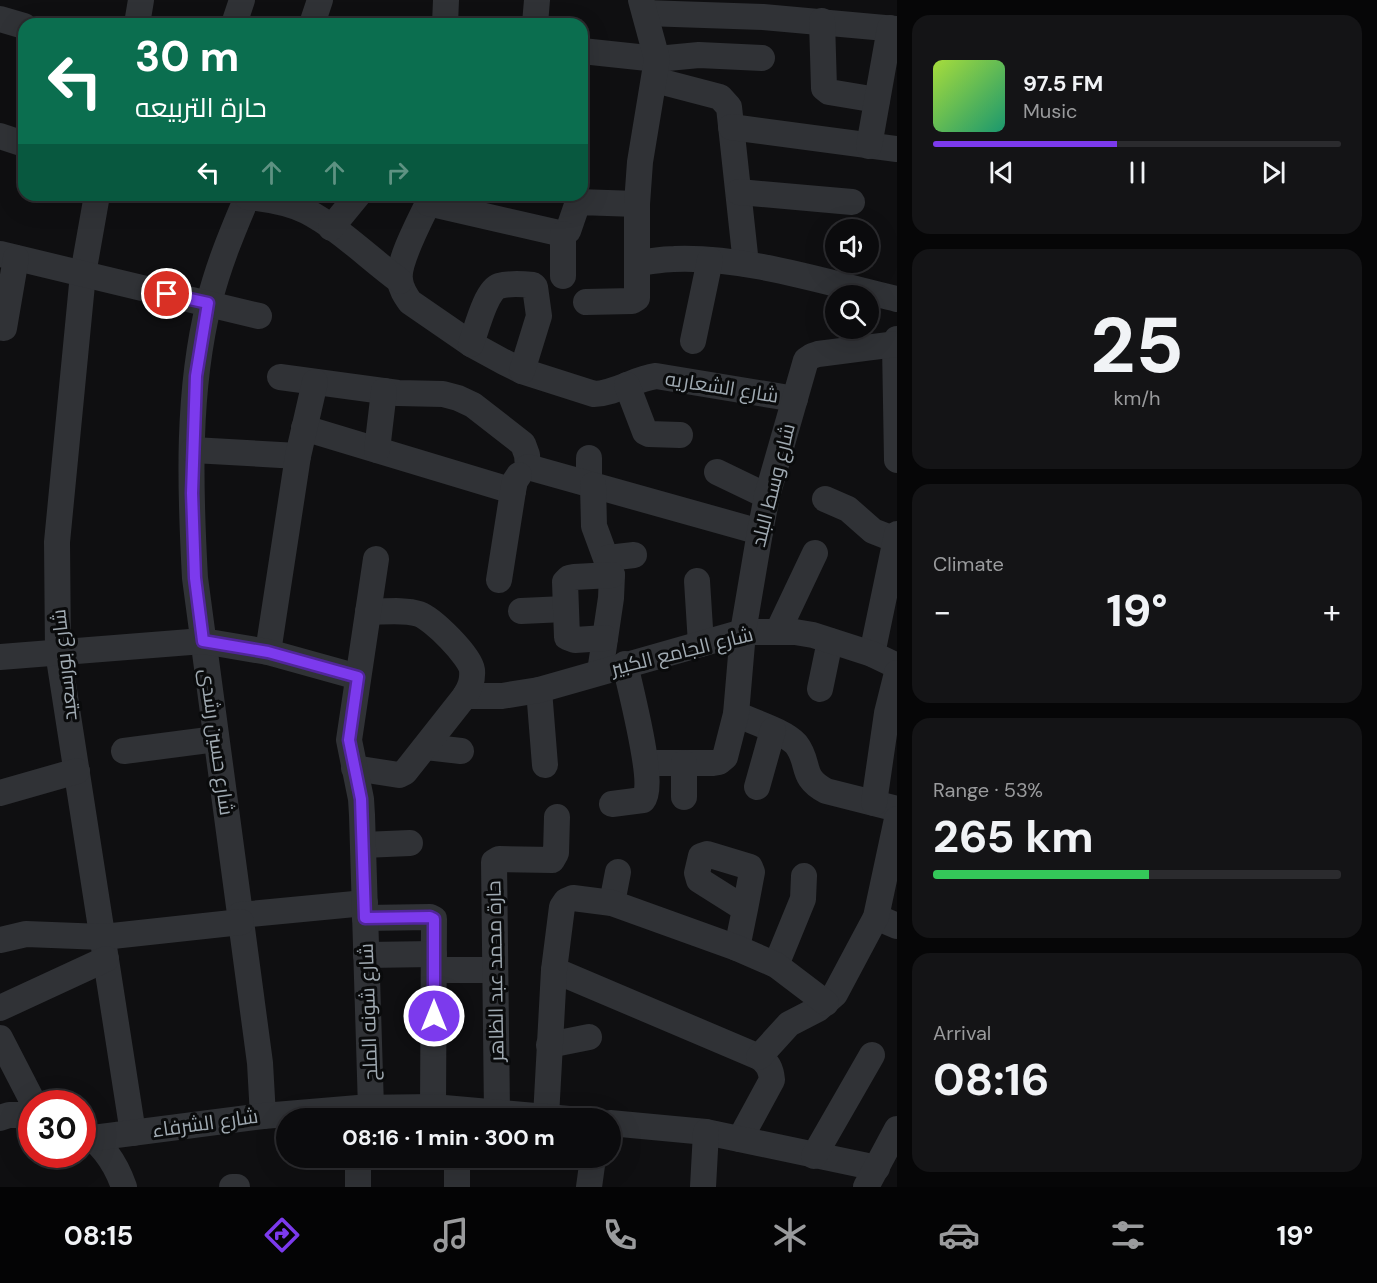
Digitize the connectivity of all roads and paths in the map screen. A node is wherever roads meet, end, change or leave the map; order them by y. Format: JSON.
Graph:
{"nodes":[{"id":1,"x":242,"y":0,"type":"edge"},
{"id":2,"x":320,"y":0,"type":"edge"},
{"id":3,"x":446,"y":0,"type":"edge"},
{"id":4,"x":537,"y":0,"type":"edge"},
{"id":5,"x":643,"y":7,"type":"edge"},
{"id":6,"x":236,"y":18,"type":"edge"},
{"id":7,"x":314,"y":18,"type":"edge"},
{"id":8,"x":445,"y":18,"type":"edge"},
{"id":9,"x":536,"y":18,"type":"edge"},
{"id":10,"x":0,"y":19,"type":"edge"},
{"id":11,"x":822,"y":21,"type":"junction"},
{"id":12,"x":18,"y":24,"type":"edge"},
{"id":13,"x":893,"y":28,"type":"edge"},
{"id":14,"x":588,"y":53,"type":"edge"},
{"id":15,"x":762,"y":58,"type":"dead end"},
{"id":16,"x":656,"y":70,"type":"junction"},
{"id":17,"x":877,"y":100,"type":"junction"},
{"id":18,"x":731,"y":127,"type":"junction"},
{"id":19,"x":0,"y":136,"type":"edge"},
{"id":20,"x":18,"y":142,"type":"edge"},
{"id":21,"x":869,"y":146,"type":"junction"},
{"id":22,"x":897,"y":149,"type":"edge"},
{"id":23,"x":739,"y":192,"type":"junction"},
{"id":24,"x":96,"y":201,"type":"edge"},
{"id":25,"x":245,"y":201,"type":"edge"},
{"id":26,"x":277,"y":201,"type":"edge"},
{"id":27,"x":353,"y":201,"type":"edge"},
{"id":28,"x":429,"y":201,"type":"edge"},
{"id":29,"x":438,"y":201,"type":"edge"},
{"id":30,"x":852,"y":202,"type":"dead end"},
{"id":31,"x":637,"y":204,"type":"junction"},
{"id":32,"x":331,"y":228,"type":"junction"},
{"id":33,"x":563,"y":234,"type":"junction"},
{"id":34,"x":8,"y":256,"type":"edge"},
{"id":35,"x":710,"y":260,"type":"junction"},
{"id":36,"x":637,"y":263,"type":"junction"},
{"id":37,"x":746,"y":264,"type":"junction"},
{"id":38,"x":83,"y":274,"type":"junction"},
{"id":39,"x":563,"y":276,"type":"dead end"},
{"id":40,"x":400,"y":281,"type":"junction"},
{"id":41,"x":897,"y":299,"type":"edge"},
{"id":42,"x":586,"y":302,"type":"dead end"},
{"id":43,"x":208,"y":303,"type":"junction"},
{"id":44,"x":260,"y":316,"type":"dead end"},
{"id":45,"x":4,"y":328,"type":"dead end"},
{"id":46,"x":693,"y":341,"type":"dead end"},
{"id":47,"x":896,"y":343,"type":"edge"},
{"id":48,"x":471,"y":344,"type":"junction"},
{"id":49,"x":522,"y":370,"type":"junction"},
{"id":50,"x":280,"y":377,"type":"dead end"},
{"id":51,"x":315,"y":382,"type":"junction"},
{"id":52,"x":627,"y":385,"type":"junction"},
{"id":53,"x":384,"y":391,"type":"junction"},
{"id":54,"x":795,"y":399,"type":"junction"},
{"id":55,"x":896,"y":409,"type":"edge"},
{"id":56,"x":304,"y":428,"type":"junction"},
{"id":57,"x":680,"y":435,"type":"dead end"},
{"id":58,"x":193,"y":450,"type":"junction"},
{"id":59,"x":377,"y":450,"type":"junction"},
{"id":60,"x":298,"y":456,"type":"junction"},
{"id":61,"x":589,"y":458,"type":"dead end"},
{"id":62,"x":897,"y":460,"type":"edge"},
{"id":63,"x":528,"y":467,"type":"junction"},
{"id":64,"x":717,"y":472,"type":"dead end"},
{"id":65,"x":591,"y":484,"type":"junction"},
{"id":66,"x":513,"y":491,"type":"junction"},
{"id":67,"x":767,"y":496,"type":"junction"},
{"id":68,"x":825,"y":499,"type":"dead end"},
{"id":69,"x":759,"y":532,"type":"junction"},
{"id":70,"x":897,"y":537,"type":"edge"},
{"id":71,"x":815,"y":553,"type":"dead end"},
{"id":72,"x":634,"y":555,"type":"dead end"},
{"id":73,"x":376,"y":559,"type":"dead end"},
{"id":74,"x":610,"y":567,"type":"junction"},
{"id":75,"x":499,"y":580,"type":"dead end"},
{"id":76,"x":697,"y":581,"type":"dead end"},
{"id":77,"x":565,"y":609,"type":"junction"},
{"id":78,"x":521,"y":611,"type":"dead end"},
{"id":79,"x":368,"y":612,"type":"junction"},
{"id":80,"x":778,"y":631,"type":"junction"},
{"id":81,"x":743,"y":632,"type":"junction"},
{"id":82,"x":605,"y":638,"type":"junction"},
{"id":83,"x":203,"y":641,"type":"junction"},
{"id":84,"x":830,"y":641,"type":"junction"},
{"id":85,"x":701,"y":644,"type":"junction"},
{"id":86,"x":58,"y":652,"type":"junction"},
{"id":87,"x":268,"y":652,"type":"junction"},
{"id":88,"x":872,"y":654,"type":"junction"},
{"id":89,"x":0,"y":657,"type":"edge"},
{"id":90,"x":625,"y":664,"type":"junction"},
{"id":91,"x":897,"y":666,"type":"edge"},
{"id":92,"x":600,"y":672,"type":"junction"},
{"id":93,"x":897,"y":673,"type":"edge"},
{"id":94,"x":358,"y":677,"type":"junction"},
{"id":95,"x":820,"y":689,"type":"dead end"},
{"id":96,"x":539,"y":690,"type":"junction"},
{"id":97,"x":465,"y":696,"type":"junction"},
{"id":98,"x":736,"y":714,"type":"junction"},
{"id":99,"x":773,"y":730,"type":"junction"},
{"id":100,"x":216,"y":739,"type":"junction"},
{"id":101,"x":426,"y":747,"type":"junction"},
{"id":102,"x":124,"y":751,"type":"dead end"},
{"id":103,"x":461,"y":751,"type":"dead end"},
{"id":104,"x":646,"y":763,"type":"junction"},
{"id":105,"x":684,"y":763,"type":"junction"},
{"id":106,"x":545,"y":765,"type":"dead end"},
{"id":107,"x":354,"y":768,"type":"junction"},
{"id":108,"x":77,"y":771,"type":"junction"},
{"id":109,"x":757,"y":787,"type":"dead end"},
{"id":110,"x":0,"y":793,"type":"edge"},
{"id":111,"x":684,"y":797,"type":"dead end"},
{"id":112,"x":612,"y":804,"type":"dead end"},
{"id":113,"x":886,"y":806,"type":"edge"},
{"id":114,"x":557,"y":817,"type":"dead end"},
{"id":115,"x":897,"y":819,"type":"edge"},
{"id":116,"x":410,"y":843,"type":"dead end"},
{"id":117,"x":363,"y":845,"type":"junction"},
{"id":118,"x":618,"y":872,"type":"dead end"},
{"id":119,"x":804,"y":876,"type":"dead end"},
{"id":120,"x":612,"y":903,"type":"junction"},
{"id":121,"x":745,"y":909,"type":"dead end"},
{"id":122,"x":365,"y":910,"type":"junction"},
{"id":123,"x":240,"y":919,"type":"junction"},
{"id":124,"x":886,"y":922,"type":"edge"},
{"id":125,"x":0,"y":940,"type":"edge"},
{"id":126,"x":104,"y":948,"type":"junction"},
{"id":127,"x":737,"y":948,"type":"junction"},
{"id":128,"x":366,"y":955,"type":"junction"},
{"id":129,"x":434,"y":962,"type":"junction"},
{"id":130,"x":776,"y":965,"type":"junction"},
{"id":131,"x":495,"y":970,"type":"junction"},
{"id":132,"x":554,"y":970,"type":"junction"},
{"id":133,"x":826,"y":1003,"type":"junction"},
{"id":134,"x":0,"y":1008,"type":"edge"},
{"id":135,"x":589,"y":1037,"type":"dead end"},
{"id":136,"x":0,"y":1038,"type":"edge"},
{"id":137,"x":549,"y":1045,"type":"junction"},
{"id":138,"x":872,"y":1055,"type":"dead end"},
{"id":139,"x":759,"y":1057,"type":"junction"},
{"id":140,"x":27,"y":1090,"type":"edge"},
{"id":141,"x":362,"y":1108,"type":"edge"},
{"id":142,"x":449,"y":1108,"type":"edge"},
{"id":143,"x":497,"y":1108,"type":"edge"},
{"id":144,"x":556,"y":1108,"type":"edge"},
{"id":145,"x":18,"y":1115,"type":"edge"},
{"id":146,"x":276,"y":1115,"type":"edge"},
{"id":147,"x":263,"y":1116,"type":"junction"},
{"id":148,"x":0,"y":1118,"type":"edge"},
{"id":149,"x":621,"y":1124,"type":"edge"},
{"id":150,"x":897,"y":1128,"type":"edge"},
{"id":151,"x":705,"y":1132,"type":"junction"},
{"id":152,"x":133,"y":1133,"type":"junction"},
{"id":153,"x":96,"y":1134,"type":"edge"},
{"id":154,"x":740,"y":1139,"type":"junction"},
{"id":155,"x":96,"y":1143,"type":"edge"},
{"id":156,"x":814,"y":1156,"type":"junction"},
{"id":157,"x":358,"y":1168,"type":"edge"},
{"id":158,"x":457,"y":1168,"type":"edge"},
{"id":159,"x":591,"y":1168,"type":"edge"},
{"id":160,"x":872,"y":1177,"type":"edge"},
{"id":161,"x":124,"y":1187,"type":"edge"},
{"id":162,"x":232,"y":1187,"type":"edge"},
{"id":163,"x":237,"y":1187,"type":"edge"},
{"id":164,"x":358,"y":1187,"type":"edge"},
{"id":165,"x":457,"y":1187,"type":"edge"},
{"id":166,"x":589,"y":1187,"type":"edge"},
{"id":167,"x":703,"y":1187,"type":"edge"}],
"edges":[{"from":1,"to":6,"type":"street"},
{"from":2,"to":7,"type":"street"},
{"from":3,"to":8,"type":"street"},
{"from":4,"to":9,"type":"street"},
{"from":5,"to":11,"type":"street"},
{"from":5,"to":16,"type":"street"},
{"from":10,"to":12,"type":"street"},
{"from":11,"to":13,"type":"street"},
{"from":11,"to":17,"type":"street"},
{"from":13,"to":17,"type":"street"},
{"from":14,"to":16,"type":"street"},
{"from":15,"to":16,"type":"street"},
{"from":16,"to":18,"type":"street"},
{"from":16,"to":31,"type":"street"},
{"from":17,"to":21,"type":"street"},
{"from":18,"to":21,"type":"street"},
{"from":18,"to":23,"type":"street"},
{"from":19,"to":20,"type":"street"},
{"from":21,"to":22,"type":"street"},
{"from":23,"to":30,"type":"street"},
{"from":23,"to":37,"type":"street"},
{"from":24,"to":38,"type":"street","name":"شارع بورسعيد"},
{"from":25,"to":43,"type":"street","name":"شارع حسين رشدى"},
{"from":26,"to":32,"type":"street"},
{"from":27,"to":32,"type":"street"},
{"from":28,"to":40,"type":"street"},
{"from":29,"to":33,"type":"street"},
{"from":31,"to":33,"type":"street"},
{"from":31,"to":36,"type":"street"},
{"from":32,"to":40,"type":"street"},
{"from":33,"to":39,"type":"street"},
{"from":34,"to":38,"type":"street"},
{"from":34,"to":45,"type":"street"},
{"from":35,"to":36,"type":"street"},
{"from":35,"to":37,"type":"street"},
{"from":35,"to":46,"type":"street"},
{"from":36,"to":42,"type":"street"},
{"from":37,"to":41,"type":"street"},
{"from":38,"to":43,"type":"street"},
{"from":38,"to":86,"type":"street","name":"شارع بورسعيد"},
{"from":40,"to":48,"type":"street","name":"شارع الشعاريه"},
{"from":43,"to":44,"type":"street"},
{"from":43,"to":58,"type":"street","name":"شارع حسين رشدى"},
{"from":47,"to":54,"type":"street","name":"شارع وسط البلد"},
{"from":47,"to":55,"type":"street"},
{"from":48,"to":49,"type":"street","name":"شارع الشعاريه"},
{"from":48,"to":49,"type":"street"},
{"from":49,"to":52,"type":"street","name":"شارع الشعاريه"},
{"from":50,"to":51,"type":"street"},
{"from":51,"to":53,"type":"street"},
{"from":51,"to":56,"type":"street"},
{"from":52,"to":54,"type":"street","name":"شارع الشعاريه"},
{"from":52,"to":57,"type":"street"},
{"from":53,"to":59,"type":"street"},
{"from":53,"to":63,"type":"street"},
{"from":54,"to":67,"type":"street","name":"شارع وسط البلد"},
{"from":55,"to":62,"type":"street"},
{"from":56,"to":59,"type":"street"},
{"from":56,"to":60,"type":"street"},
{"from":58,"to":60,"type":"street"},
{"from":58,"to":83,"type":"street","name":"شارع حسين رشدى"},
{"from":59,"to":66,"type":"street"},
{"from":60,"to":87,"type":"street"},
{"from":61,"to":65,"type":"street"},
{"from":63,"to":65,"type":"street"},
{"from":63,"to":66,"type":"street"},
{"from":64,"to":67,"type":"street"},
{"from":65,"to":69,"type":"street"},
{"from":65,"to":74,"type":"street"},
{"from":66,"to":75,"type":"street"},
{"from":67,"to":69,"type":"street","name":"شارع وسط البلد"},
{"from":68,"to":70,"type":"street"},
{"from":69,"to":81,"type":"street","name":"شارع وسط البلد"},
{"from":70,"to":88,"type":"street"},
{"from":71,"to":80,"type":"street"},
{"from":72,"to":74,"type":"street"},
{"from":73,"to":79,"type":"street","name":"شارع شونه الملح"},
{"from":74,"to":77,"type":"street"},
{"from":74,"to":82,"type":"street"},
{"from":76,"to":85,"type":"street"},
{"from":77,"to":78,"type":"street"},
{"from":77,"to":82,"type":"street"},
{"from":79,"to":94,"type":"street","name":"شارع شونه الملح"},
{"from":79,"to":97,"type":"street"},
{"from":80,"to":81,"type":"street","name":"شارع الجامع الكبير"},
{"from":80,"to":84,"type":"street","name":"شارع الجامع الكبير"},
{"from":81,"to":85,"type":"street","name":"شارع الجامع الكبير"},
{"from":81,"to":98,"type":"street","name":"شارع وسط البلد"},
{"from":82,"to":92,"type":"street"},
{"from":83,"to":86,"type":"street"},
{"from":83,"to":87,"type":"street"},
{"from":83,"to":100,"type":"street","name":"شارع حسين رشدى"},
{"from":84,"to":88,"type":"street","name":"شارع الجامع الكبير"},
{"from":84,"to":95,"type":"street"},
{"from":85,"to":90,"type":"street","name":"شارع الجامع الكبير"},
{"from":86,"to":89,"type":"street"},
{"from":86,"to":108,"type":"street","name":"شارع بورسعيد"},
{"from":87,"to":94,"type":"street"},
{"from":88,"to":91,"type":"street","name":"شارع الجامع الكبير"},
{"from":90,"to":92,"type":"street","name":"شارع الجامع الكبير"},
{"from":90,"to":104,"type":"street"},
{"from":92,"to":96,"type":"street","name":"شارع الجامع الكبير"},
{"from":93,"to":113,"type":"street"},
{"from":94,"to":107,"type":"street","name":"شارع شونه الملح"},
{"from":96,"to":97,"type":"street","name":"شارع الجامع الكبير"},
{"from":96,"to":106,"type":"street"},
{"from":97,"to":101,"type":"street"},
{"from":98,"to":99,"type":"street"},
{"from":98,"to":105,"type":"street","name":"شارع وسط البلد"},
{"from":99,"to":109,"type":"street"},
{"from":99,"to":113,"type":"street"},
{"from":100,"to":102,"type":"street"},
{"from":100,"to":123,"type":"street","name":"شارع حسين رشدى"},
{"from":101,"to":103,"type":"street"},
{"from":101,"to":107,"type":"street"},
{"from":104,"to":105,"type":"street"},
{"from":104,"to":112,"type":"street"},
{"from":105,"to":111,"type":"street"},
{"from":107,"to":117,"type":"street","name":"شارع شونه الملح"},
{"from":108,"to":110,"type":"street"},
{"from":108,"to":126,"type":"street","name":"شارع بورسعيد"},
{"from":114,"to":131,"type":"street","name":"حارة محمد عبد الظاهر"},
{"from":115,"to":124,"type":"street"},
{"from":116,"to":117,"type":"street"},
{"from":117,"to":122,"type":"street","name":"شارع شونه الملح"},
{"from":118,"to":120,"type":"street"},
{"from":119,"to":130,"type":"street"},
{"from":120,"to":127,"type":"street"},
{"from":120,"to":132,"type":"street"},
{"from":121,"to":127,"type":"street"},
{"from":122,"to":123,"type":"street"},
{"from":122,"to":128,"type":"street","name":"شارع شونه الملح"},
{"from":122,"to":129,"type":"street"},
{"from":123,"to":126,"type":"street"},
{"from":123,"to":147,"type":"street","name":"شارع حسين رشدى"},
{"from":124,"to":133,"type":"street"},
{"from":125,"to":126,"type":"street"},
{"from":126,"to":134,"type":"street"},
{"from":126,"to":152,"type":"street","name":"شارع بورسعيد"},
{"from":127,"to":130,"type":"street"},
{"from":128,"to":129,"type":"street"},
{"from":128,"to":141,"type":"street","name":"شارع شونه الملح"},
{"from":129,"to":131,"type":"street"},
{"from":129,"to":142,"type":"street"},
{"from":130,"to":133,"type":"street"},
{"from":131,"to":143,"type":"street","name":"حارة محمد عبد الظاهر"},
{"from":132,"to":137,"type":"street"},
{"from":132,"to":139,"type":"street"},
{"from":133,"to":139,"type":"street"},
{"from":135,"to":137,"type":"street"},
{"from":136,"to":140,"type":"street"},
{"from":137,"to":144,"type":"street"},
{"from":138,"to":156,"type":"street"},
{"from":139,"to":154,"type":"street"},
{"from":145,"to":148,"type":"street"},
{"from":146,"to":147,"type":"street","name":"شارع الشرفاء"},
{"from":147,"to":152,"type":"street","name":"شارع الشرفاء"},
{"from":149,"to":151,"type":"street"},
{"from":150,"to":160,"type":"street"},
{"from":151,"to":154,"type":"street"},
{"from":151,"to":167,"type":"street"},
{"from":152,"to":153,"type":"street","name":"شارع الشرفاء"},
{"from":154,"to":156,"type":"street"},
{"from":155,"to":161,"type":"street"},
{"from":156,"to":160,"type":"street"},
{"from":157,"to":164,"type":"street"},
{"from":158,"to":165,"type":"street"},
{"from":159,"to":166,"type":"street"},
{"from":162,"to":163,"type":"street"}]}
